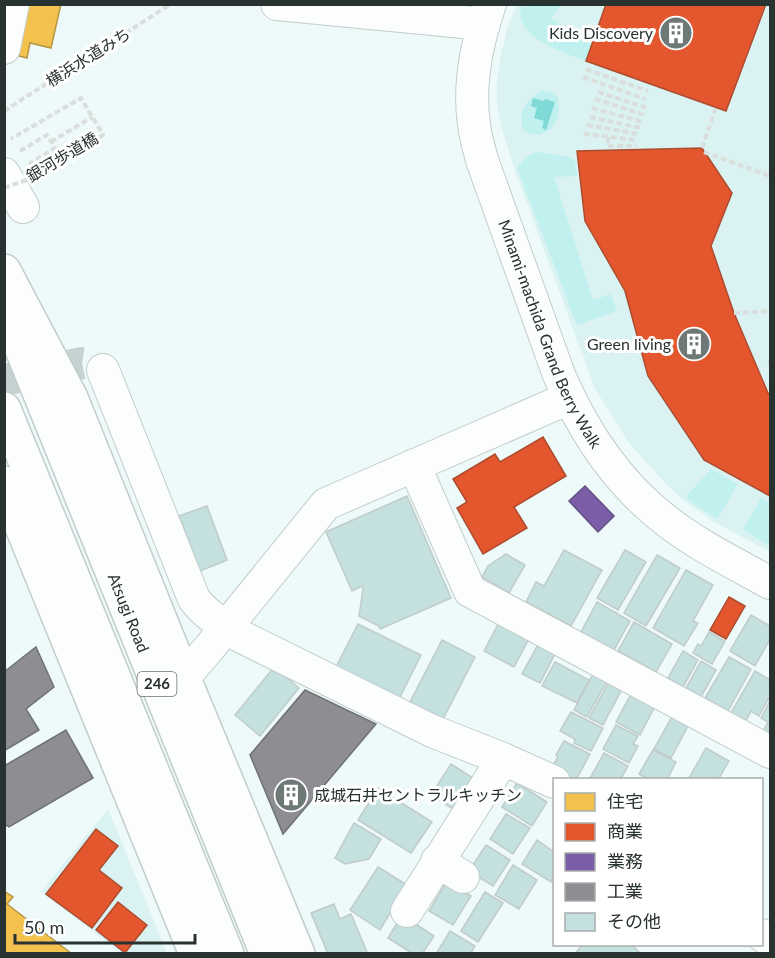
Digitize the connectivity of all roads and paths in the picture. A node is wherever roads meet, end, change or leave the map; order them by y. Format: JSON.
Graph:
{"nodes":[{"id":1,"x":14,"y":4,"type":"edge"},
{"id":2,"x":171,"y":4,"type":"edge"},
{"id":3,"x":277,"y":4,"type":"edge"},
{"id":4,"x":487,"y":14,"type":"edge"},
{"id":5,"x":4,"y":48,"type":"edge"},
{"id":6,"x":586,"y":69,"type":"dead end"},
{"id":7,"x":583,"y":77,"type":"dead end"},
{"id":8,"x":648,"y":91,"type":"dead end"},
{"id":9,"x":598,"y":92,"type":"dead end"},
{"id":10,"x":595,"y":99,"type":"dead end"},
{"id":11,"x":645,"y":99,"type":"dead end"},
{"id":12,"x":716,"y":107,"type":"dead end"},
{"id":13,"x":592,"y":108,"type":"dead end"},
{"id":14,"x":647,"y":108,"type":"dead end"},
{"id":15,"x":4,"y":111,"type":"edge"},
{"id":16,"x":645,"y":115,"type":"dead end"},
{"id":17,"x":92,"y":117,"type":"junction"},
{"id":18,"x":590,"y":117,"type":"dead end"},
{"id":19,"x":643,"y":122,"type":"dead end"},
{"id":20,"x":586,"y":125,"type":"dead end"},
{"id":21,"x":641,"y":128,"type":"dead end"},
{"id":22,"x":584,"y":134,"type":"dead end"},
{"id":23,"x":639,"y":134,"type":"dead end"},
{"id":24,"x":608,"y":137,"type":"junction"},
{"id":25,"x":11,"y":140,"type":"dead end"},
{"id":26,"x":637,"y":140,"type":"dead end"},
{"id":27,"x":51,"y":142,"type":"junction"},
{"id":28,"x":636,"y":146,"type":"dead end"},
{"id":29,"x":15,"y":165,"type":"edge"},
{"id":30,"x":771,"y":176,"type":"edge"},
{"id":31,"x":14,"y":198,"type":"edge"},
{"id":32,"x":4,"y":271,"type":"edge"},
{"id":33,"x":4,"y":307,"type":"edge"},
{"id":34,"x":771,"y":311,"type":"edge"},
{"id":35,"x":734,"y":313,"type":"dead end"},
{"id":36,"x":103,"y":375,"type":"dead end"},
{"id":37,"x":569,"y":398,"type":"junction"},
{"id":38,"x":8,"y":417,"type":"edge"},
{"id":39,"x":414,"y":465,"type":"junction"},
{"id":40,"x":4,"y":483,"type":"edge"},
{"id":41,"x":771,"y":583,"type":"edge"},
{"id":42,"x":226,"y":627,"type":"junction"},
{"id":43,"x":182,"y":674,"type":"junction"},
{"id":44,"x":771,"y":752,"type":"edge"},
{"id":45,"x":503,"y":759,"type":"junction"},
{"id":46,"x":553,"y":781,"type":"edge"},
{"id":47,"x":406,"y":911,"type":"dead end"},
{"id":48,"x":196,"y":954,"type":"edge"},
{"id":49,"x":227,"y":954,"type":"edge"},
{"id":50,"x":267,"y":954,"type":"edge"},
{"id":51,"x":298,"y":954,"type":"edge"}],
"edges":[{"from":1,"to":5,"type":"street"},
{"from":2,"to":15,"type":"path","name":"横浜水道みち"},
{"from":3,"to":4,"type":"street"},
{"from":4,"to":37,"type":"street","name":"Minami-machida Grand Berry Walk"},
{"from":6,"to":8,"type":"path"},
{"from":7,"to":11,"type":"path"},
{"from":9,"to":14,"type":"path"},
{"from":10,"to":16,"type":"path"},
{"from":12,"to":30,"type":"path"},
{"from":13,"to":19,"type":"path"},
{"from":17,"to":25,"type":"path","name":"銀河歩道橋","bridge":true},
{"from":17,"to":27,"type":"path","name":"銀河歩道橋"},
{"from":17,"to":31,"type":"path","name":"銀河歩道橋","bridge":true},
{"from":18,"to":21,"type":"path"},
{"from":20,"to":23,"type":"path"},
{"from":22,"to":24,"type":"path"},
{"from":24,"to":26,"type":"path"},
{"from":24,"to":28,"type":"path"},
{"from":27,"to":29,"type":"path","name":"銀河歩道橋"},
{"from":27,"to":29,"type":"path","name":"銀河歩道橋"},
{"from":29,"to":31,"type":"street"},
{"from":32,"to":43,"type":"highway"},
{"from":33,"to":50,"type":"highway","name":"Atsugi Road","number":"246"},
{"from":34,"to":35,"type":"path"},
{"from":36,"to":42,"type":"street"},
{"from":37,"to":39,"type":"street"},
{"from":37,"to":41,"type":"street","name":"Minami-machida Grand Berry Walk"},
{"from":38,"to":49,"type":"highway","number":"246"},
{"from":39,"to":42,"type":"street"},
{"from":39,"to":44,"type":"street"},
{"from":40,"to":48,"type":"highway"},
{"from":42,"to":43,"type":"street"},
{"from":42,"to":45,"type":"street"},
{"from":43,"to":51,"type":"highway"},
{"from":45,"to":46,"type":"street"},
{"from":45,"to":47,"type":"street"}]}
